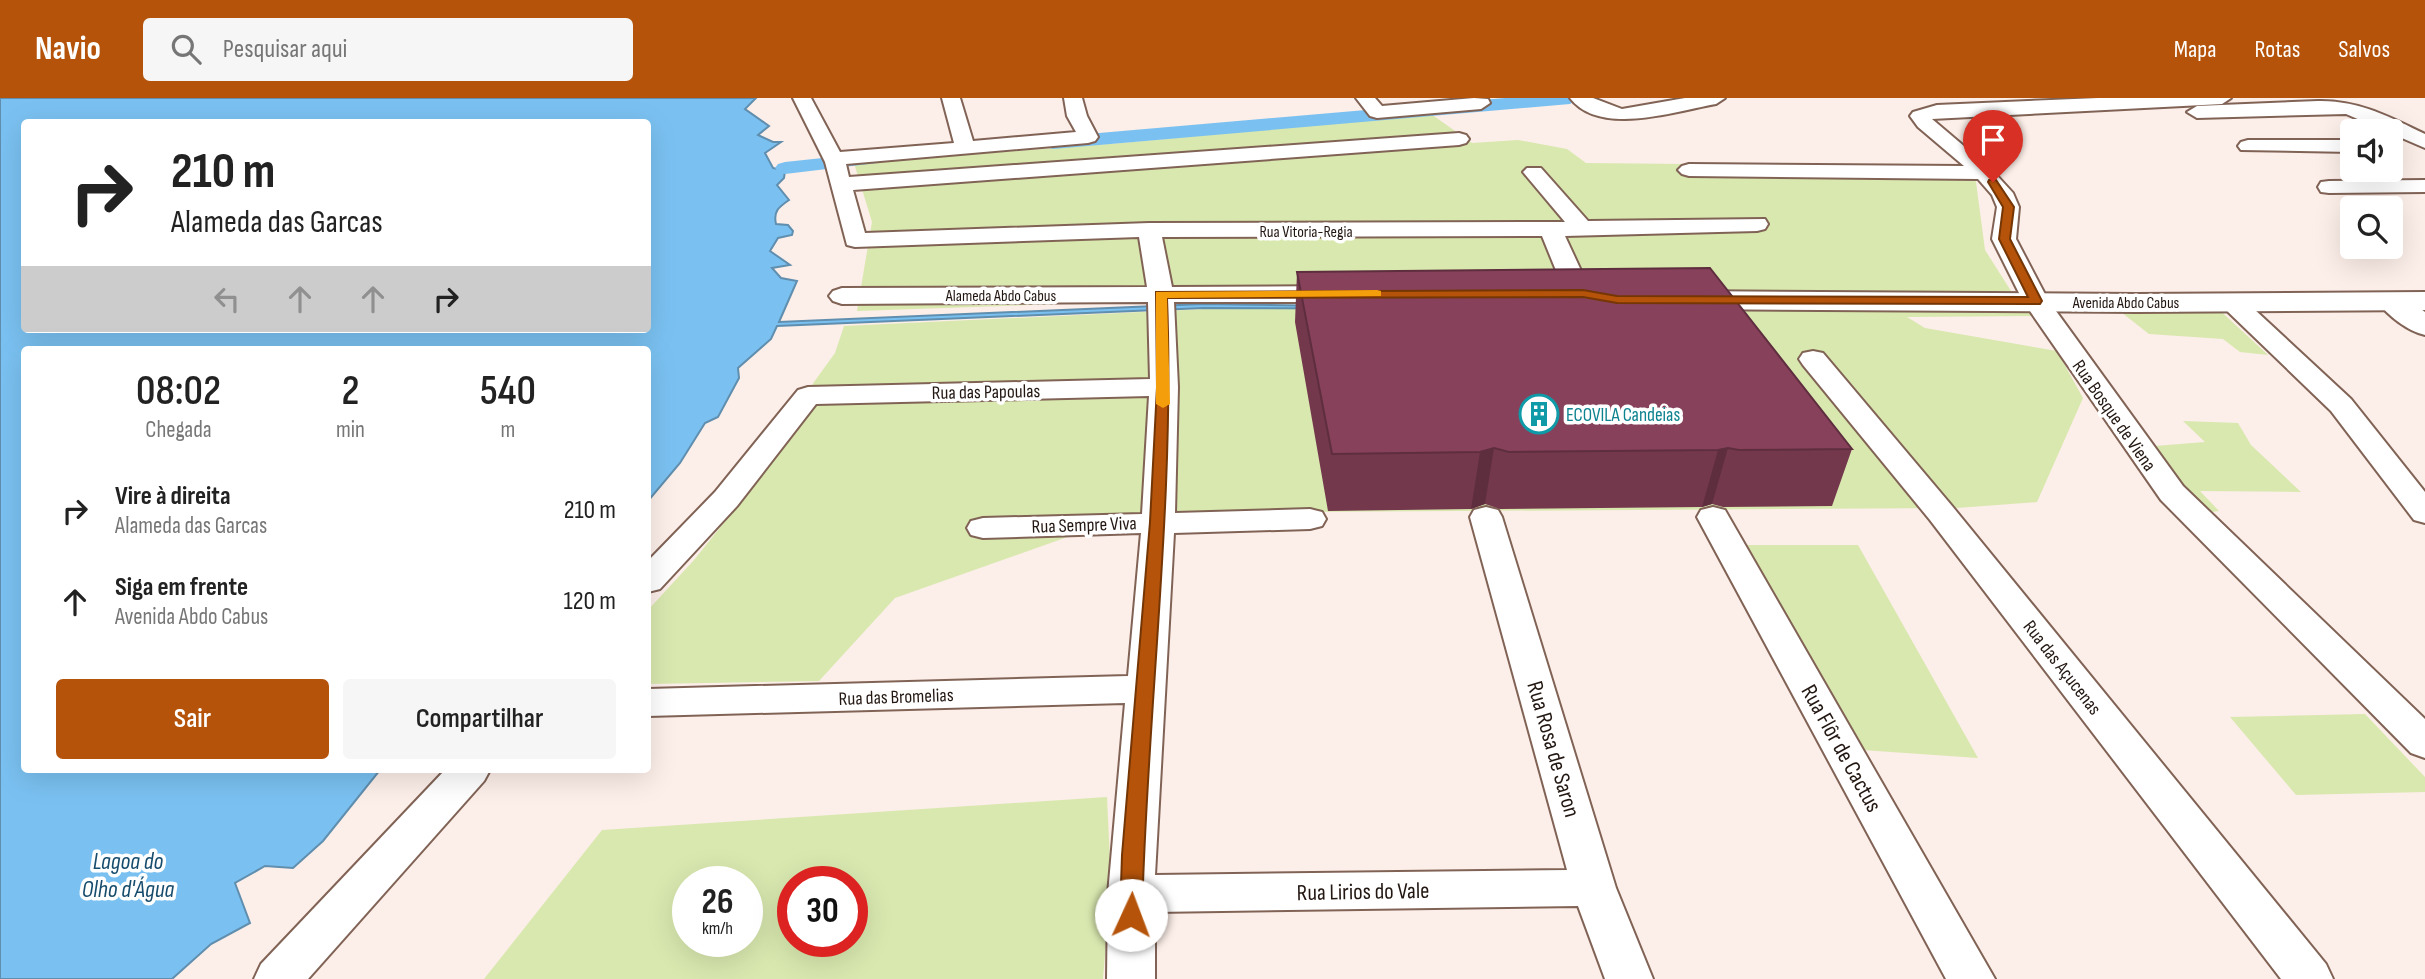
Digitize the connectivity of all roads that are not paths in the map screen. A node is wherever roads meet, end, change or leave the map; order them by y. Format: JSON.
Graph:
{"nodes":[{"id":1,"x":802,"y":98,"type":"edge"},
{"id":2,"x":951,"y":98,"type":"edge"},
{"id":3,"x":1073,"y":98,"type":"edge"},
{"id":4,"x":1580,"y":98,"type":"edge"},
{"id":5,"x":1716,"y":98,"type":"edge"},
{"id":6,"x":1957,"y":98,"type":"edge"},
{"id":7,"x":2222,"y":98,"type":"edge"},
{"id":8,"x":1482,"y":103,"type":"dead end"},
{"id":9,"x":1992,"y":104,"type":"edge"},
{"id":10,"x":1371,"y":105,"type":"edge"},
{"id":11,"x":2316,"y":109,"type":"junction"},
{"id":12,"x":2195,"y":113,"type":"dead end"},
{"id":13,"x":2340,"y":121,"type":"edge"},
{"id":14,"x":1459,"y":139,"type":"dead end"},
{"id":15,"x":2425,"y":142,"type":"edge"},
{"id":16,"x":2248,"y":146,"type":"dead end"},
{"id":17,"x":2340,"y":146,"type":"edge"},
{"id":18,"x":965,"y":147,"type":"junction"},
{"id":19,"x":2403,"y":152,"type":"edge"},
{"id":20,"x":834,"y":159,"type":"junction"},
{"id":21,"x":2425,"y":163,"type":"edge"},
{"id":22,"x":1689,"y":170,"type":"dead end"},
{"id":23,"x":1534,"y":172,"type":"dead end"},
{"id":24,"x":1984,"y":173,"type":"junction"},
{"id":25,"x":842,"y":184,"type":"junction"},
{"id":26,"x":2425,"y":186,"type":"edge"},
{"id":27,"x":2329,"y":187,"type":"dead end"},
{"id":28,"x":1757,"y":224,"type":"dead end"},
{"id":29,"x":1582,"y":228,"type":"junction"},
{"id":30,"x":1551,"y":229,"type":"junction"},
{"id":31,"x":1149,"y":230,"type":"junction"},
{"id":32,"x":1365,"y":294,"type":"edge"},
{"id":33,"x":1580,"y":294,"type":"edge"},
{"id":34,"x":842,"y":296,"type":"dead end"},
{"id":35,"x":1659,"y":300,"type":"edge"},
{"id":36,"x":1161,"y":301,"type":"junction"},
{"id":37,"x":2036,"y":301,"type":"junction"},
{"id":38,"x":2425,"y":301,"type":"edge"},
{"id":39,"x":2232,"y":302,"type":"junction"},
{"id":40,"x":2393,"y":302,"type":"junction"},
{"id":41,"x":2425,"y":326,"type":"edge"},
{"id":42,"x":1813,"y":359,"type":"dead end"},
{"id":43,"x":1164,"y":387,"type":"junction"},
{"id":44,"x":2425,"y":513,"type":"edge"},
{"id":45,"x":1486,"y":517,"type":"dead end"},
{"id":46,"x":1713,"y":517,"type":"dead end"},
{"id":47,"x":1310,"y":519,"type":"dead end"},
{"id":48,"x":1158,"y":522,"type":"junction"},
{"id":49,"x":984,"y":528,"type":"dead end"},
{"id":50,"x":651,"y":578,"type":"edge"},
{"id":51,"x":1145,"y":689,"type":"junction"},
{"id":52,"x":651,"y":703,"type":"edge"},
{"id":53,"x":2425,"y":743,"type":"edge"},
{"id":54,"x":467,"y":773,"type":"edge"},
{"id":55,"x":1594,"y":888,"type":"junction"},
{"id":56,"x":1131,"y":894,"type":"junction"},
{"id":57,"x":278,"y":979,"type":"edge"},
{"id":58,"x":1131,"y":979,"type":"edge"},
{"id":59,"x":1629,"y":979,"type":"edge"},
{"id":60,"x":1971,"y":979,"type":"edge"},
{"id":61,"x":2309,"y":979,"type":"edge"}],
"edges":[{"from":1,"to":20,"type":"street"},
{"from":2,"to":18,"type":"street"},
{"from":3,"to":18,"type":"street"},
{"from":4,"to":5,"type":"street"},
{"from":6,"to":9,"type":"street"},
{"from":7,"to":9,"type":"street"},
{"from":8,"to":10,"type":"street"},
{"from":9,"to":24,"type":"street","name":"Rua Bosque de Viena"},
{"from":11,"to":12,"type":"street"},
{"from":11,"to":13,"type":"street"},
{"from":11,"to":15,"type":"street"},
{"from":14,"to":25,"type":"street"},
{"from":16,"to":17,"type":"street"},
{"from":18,"to":20,"type":"street"},
{"from":19,"to":21,"type":"street"},
{"from":20,"to":25,"type":"street"},
{"from":22,"to":24,"type":"street"},
{"from":23,"to":29,"type":"street"},
{"from":24,"to":37,"type":"street","name":"Rua Bosque de Viena"},
{"from":25,"to":31,"type":"street","name":"Rua Vitoria-Regia"},
{"from":26,"to":27,"type":"street"},
{"from":28,"to":29,"type":"street","name":"Rua Vitoria-Regia"},
{"from":29,"to":30,"type":"street","name":"Rua Vitoria-Regia"},
{"from":30,"to":31,"type":"street","name":"Rua Vitoria-Regia"},
{"from":30,"to":33,"type":"street"},
{"from":31,"to":36,"type":"street"},
{"from":32,"to":36,"type":"street","name":"Alameda Abdo Cabus"},
{"from":34,"to":36,"type":"street","name":"Alameda Abdo Cabus"},
{"from":35,"to":37,"type":"main road","name":"Avenida Abdo Cabus"},
{"from":36,"to":43,"type":"street"},
{"from":37,"to":39,"type":"main road","name":"Avenida Abdo Cabus"},
{"from":37,"to":53,"type":"street","name":"Rua Bosque de Viena"},
{"from":38,"to":40,"type":"main road","name":"Avenida Abdo Cabus"},
{"from":39,"to":40,"type":"main road","name":"Avenida Abdo Cabus"},
{"from":39,"to":44,"type":"street"},
{"from":40,"to":41,"type":"main road"},
{"from":42,"to":61,"type":"street","name":"Rua das Açucenas"},
{"from":43,"to":48,"type":"street"},
{"from":43,"to":50,"type":"street","name":"Rua das Papoulas"},
{"from":45,"to":55,"type":"street","name":"Rua Rosa de Saron"},
{"from":46,"to":60,"type":"street","name":"Rua Flôr de Cactus"},
{"from":47,"to":48,"type":"street","name":"Rua Sempre Viva"},
{"from":48,"to":49,"type":"street","name":"Rua Sempre Viva"},
{"from":48,"to":51,"type":"street"},
{"from":51,"to":52,"type":"street","name":"Rua das Bromelias"},
{"from":51,"to":56,"type":"street"},
{"from":54,"to":57,"type":"street"},
{"from":55,"to":56,"type":"street","name":"Rua Lirios do Vale"},
{"from":55,"to":59,"type":"street","name":"Rua Rosa de Saron"},
{"from":56,"to":58,"type":"street"}]}
